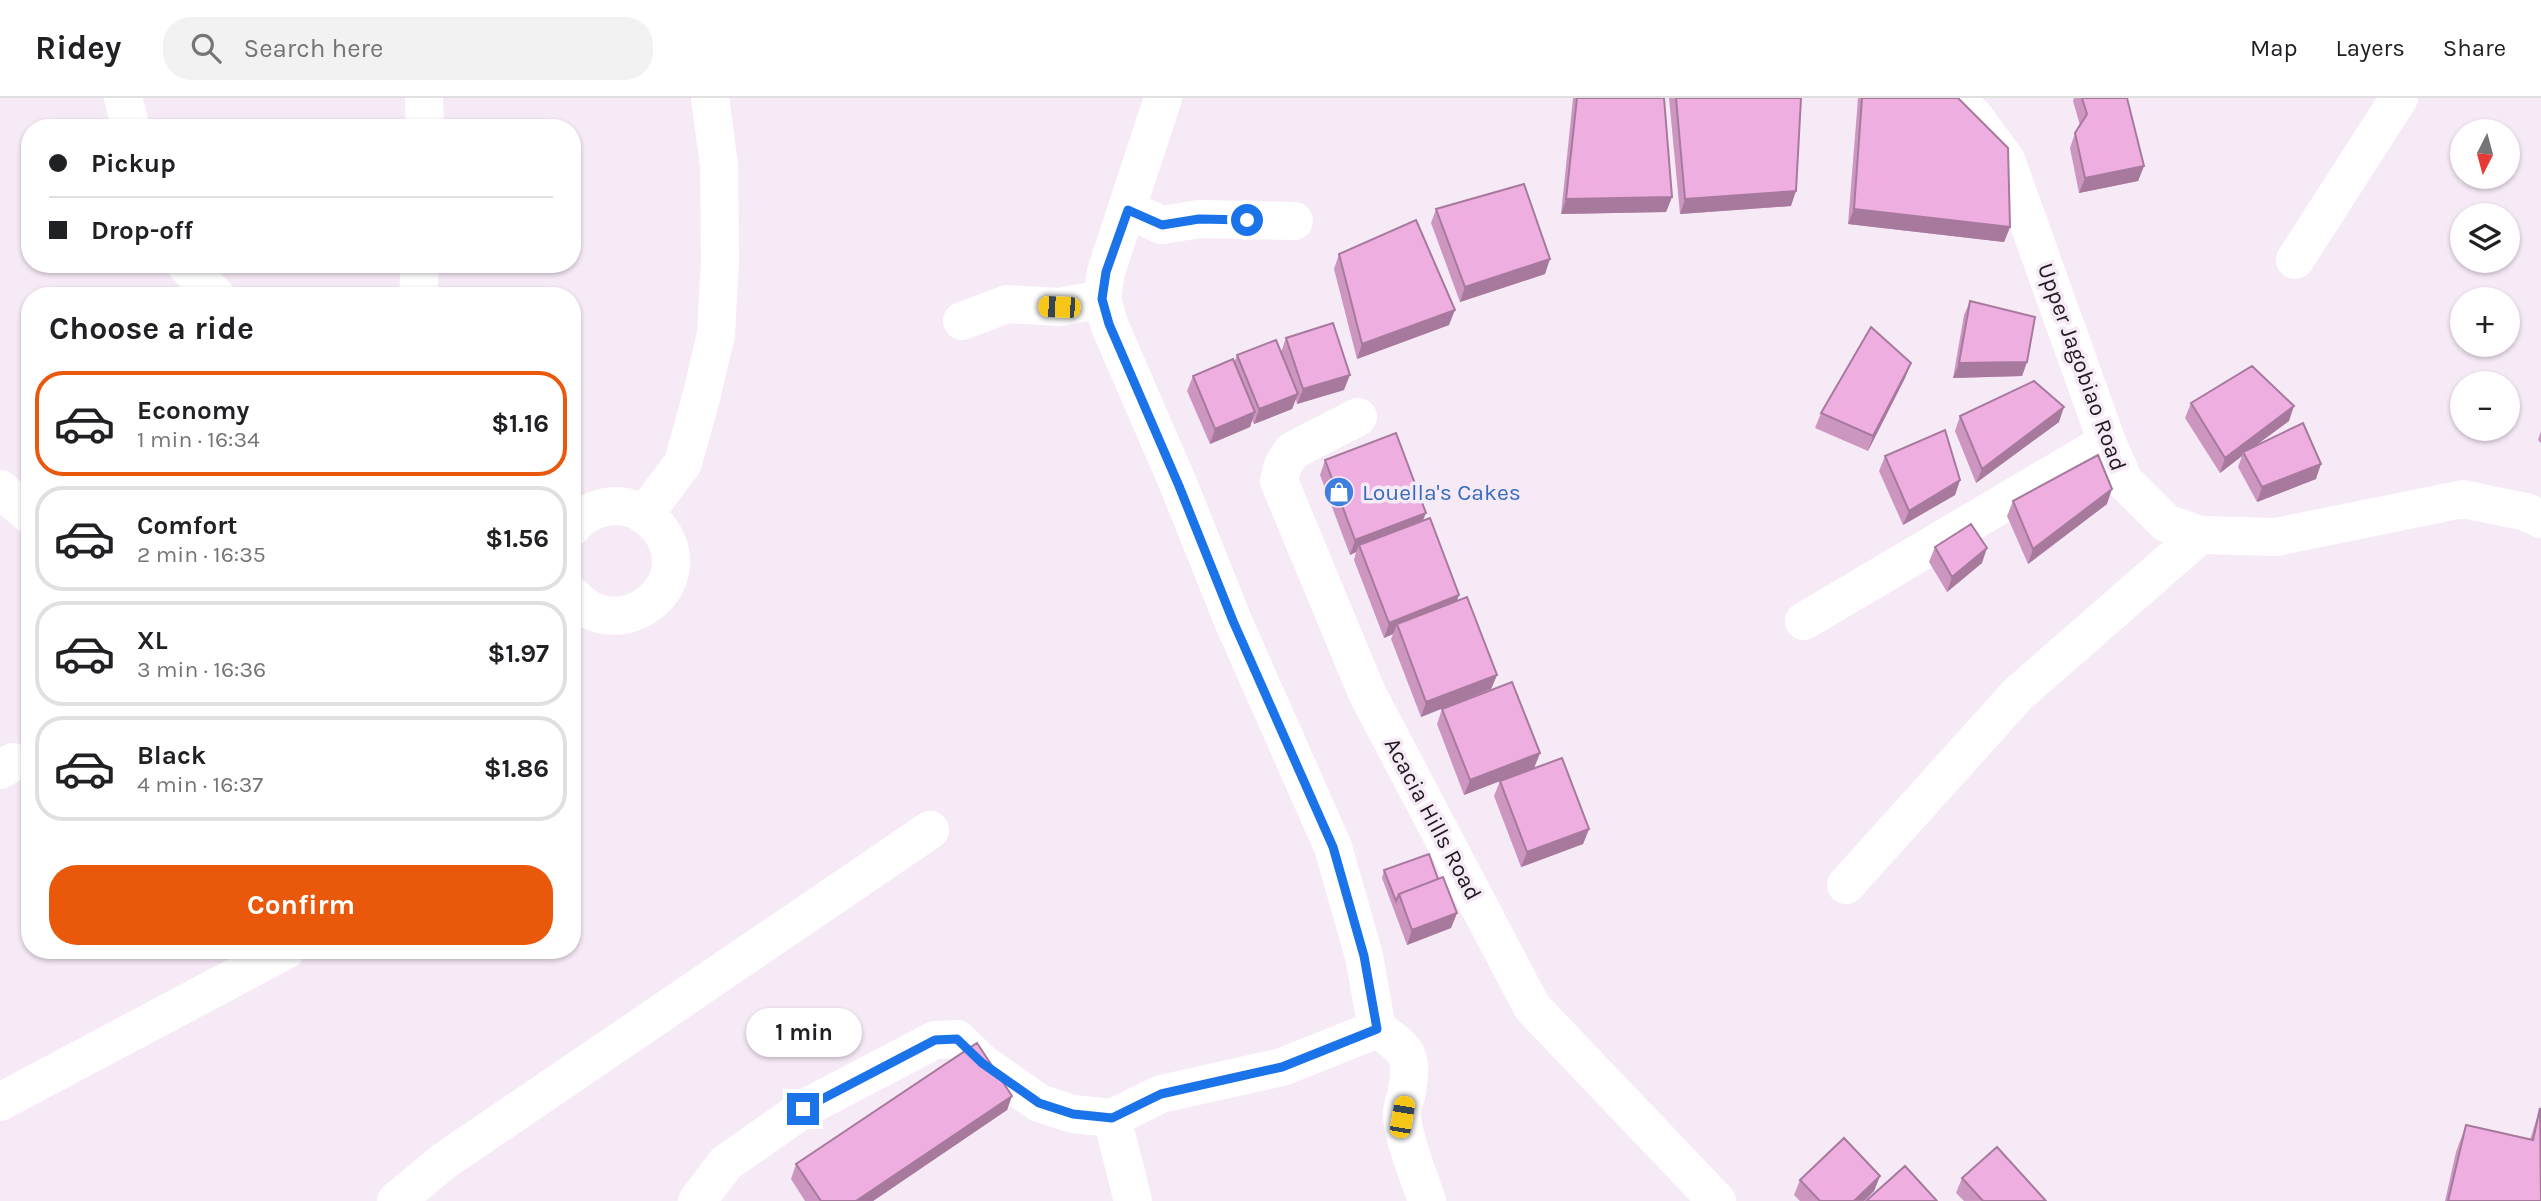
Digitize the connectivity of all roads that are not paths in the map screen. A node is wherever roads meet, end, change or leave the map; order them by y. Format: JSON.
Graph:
{"nodes":[{"id":1,"x":123,"y":98,"type":"edge"},
{"id":2,"x":424,"y":98,"type":"edge"},
{"id":3,"x":710,"y":98,"type":"edge"},
{"id":4,"x":1163,"y":98,"type":"edge"},
{"id":5,"x":1940,"y":98,"type":"edge"},
{"id":6,"x":2399,"y":98,"type":"edge"},
{"id":7,"x":129,"y":119,"type":"edge"},
{"id":8,"x":425,"y":119,"type":"edge"},
{"id":9,"x":1128,"y":210,"type":"junction"},
{"id":10,"x":1294,"y":221,"type":"dead end"},
{"id":11,"x":2295,"y":260,"type":"dead end"},
{"id":12,"x":194,"y":273,"type":"edge"},
{"id":13,"x":207,"y":287,"type":"edge"},
{"id":14,"x":1102,"y":299,"type":"junction"},
{"id":15,"x":962,"y":321,"type":"dead end"},
{"id":16,"x":1358,"y":416,"type":"dead end"},
{"id":17,"x":2107,"y":442,"type":"junction"},
{"id":18,"x":0,"y":489,"type":"edge"},
{"id":19,"x":21,"y":507,"type":"edge"},
{"id":20,"x":644,"y":515,"type":"junction"},
{"id":21,"x":581,"y":519,"type":"edge"},
{"id":22,"x":2541,"y":519,"type":"edge"},
{"id":23,"x":2200,"y":535,"type":"junction"},
{"id":24,"x":581,"y":604,"type":"edge"},
{"id":25,"x":1804,"y":621,"type":"dead end"},
{"id":26,"x":930,"y":830,"type":"dead end"},
{"id":27,"x":1846,"y":886,"type":"dead end"},
{"id":28,"x":269,"y":959,"type":"edge"},
{"id":29,"x":1377,"y":1029,"type":"junction"},
{"id":30,"x":0,"y":1102,"type":"edge"},
{"id":31,"x":1112,"y":1118,"type":"junction"},
{"id":32,"x":396,"y":1201,"type":"edge"},
{"id":33,"x":696,"y":1201,"type":"edge"},
{"id":34,"x":1133,"y":1201,"type":"edge"},
{"id":35,"x":1427,"y":1201,"type":"edge"},
{"id":36,"x":1717,"y":1201,"type":"edge"}],
"edges":[{"from":1,"to":7,"type":"street"},
{"from":2,"to":8,"type":"street"},
{"from":3,"to":20,"type":"street"},
{"from":4,"to":9,"type":"street"},
{"from":5,"to":17,"type":"street","name":"Upper Jagobiao Road"},
{"from":6,"to":11,"type":"street"},
{"from":9,"to":10,"type":"street"},
{"from":9,"to":14,"type":"street"},
{"from":12,"to":13,"type":"street"},
{"from":14,"to":15,"type":"street"},
{"from":14,"to":29,"type":"street"},
{"from":16,"to":36,"type":"street","name":"Acacia Hills Road"},
{"from":17,"to":23,"type":"street","name":"Upper Jagobiao Road"},
{"from":17,"to":25,"type":"street"},
{"from":18,"to":19,"type":"street"},
{"from":20,"to":21,"type":"street"},
{"from":20,"to":24,"type":"street"},
{"from":22,"to":23,"type":"street","name":"Upper Jagobiao Road"},
{"from":23,"to":27,"type":"street"},
{"from":26,"to":32,"type":"street"},
{"from":28,"to":30,"type":"street"},
{"from":29,"to":31,"type":"street"},
{"from":29,"to":35,"type":"street"},
{"from":31,"to":33,"type":"street"},
{"from":31,"to":34,"type":"street"}]}
